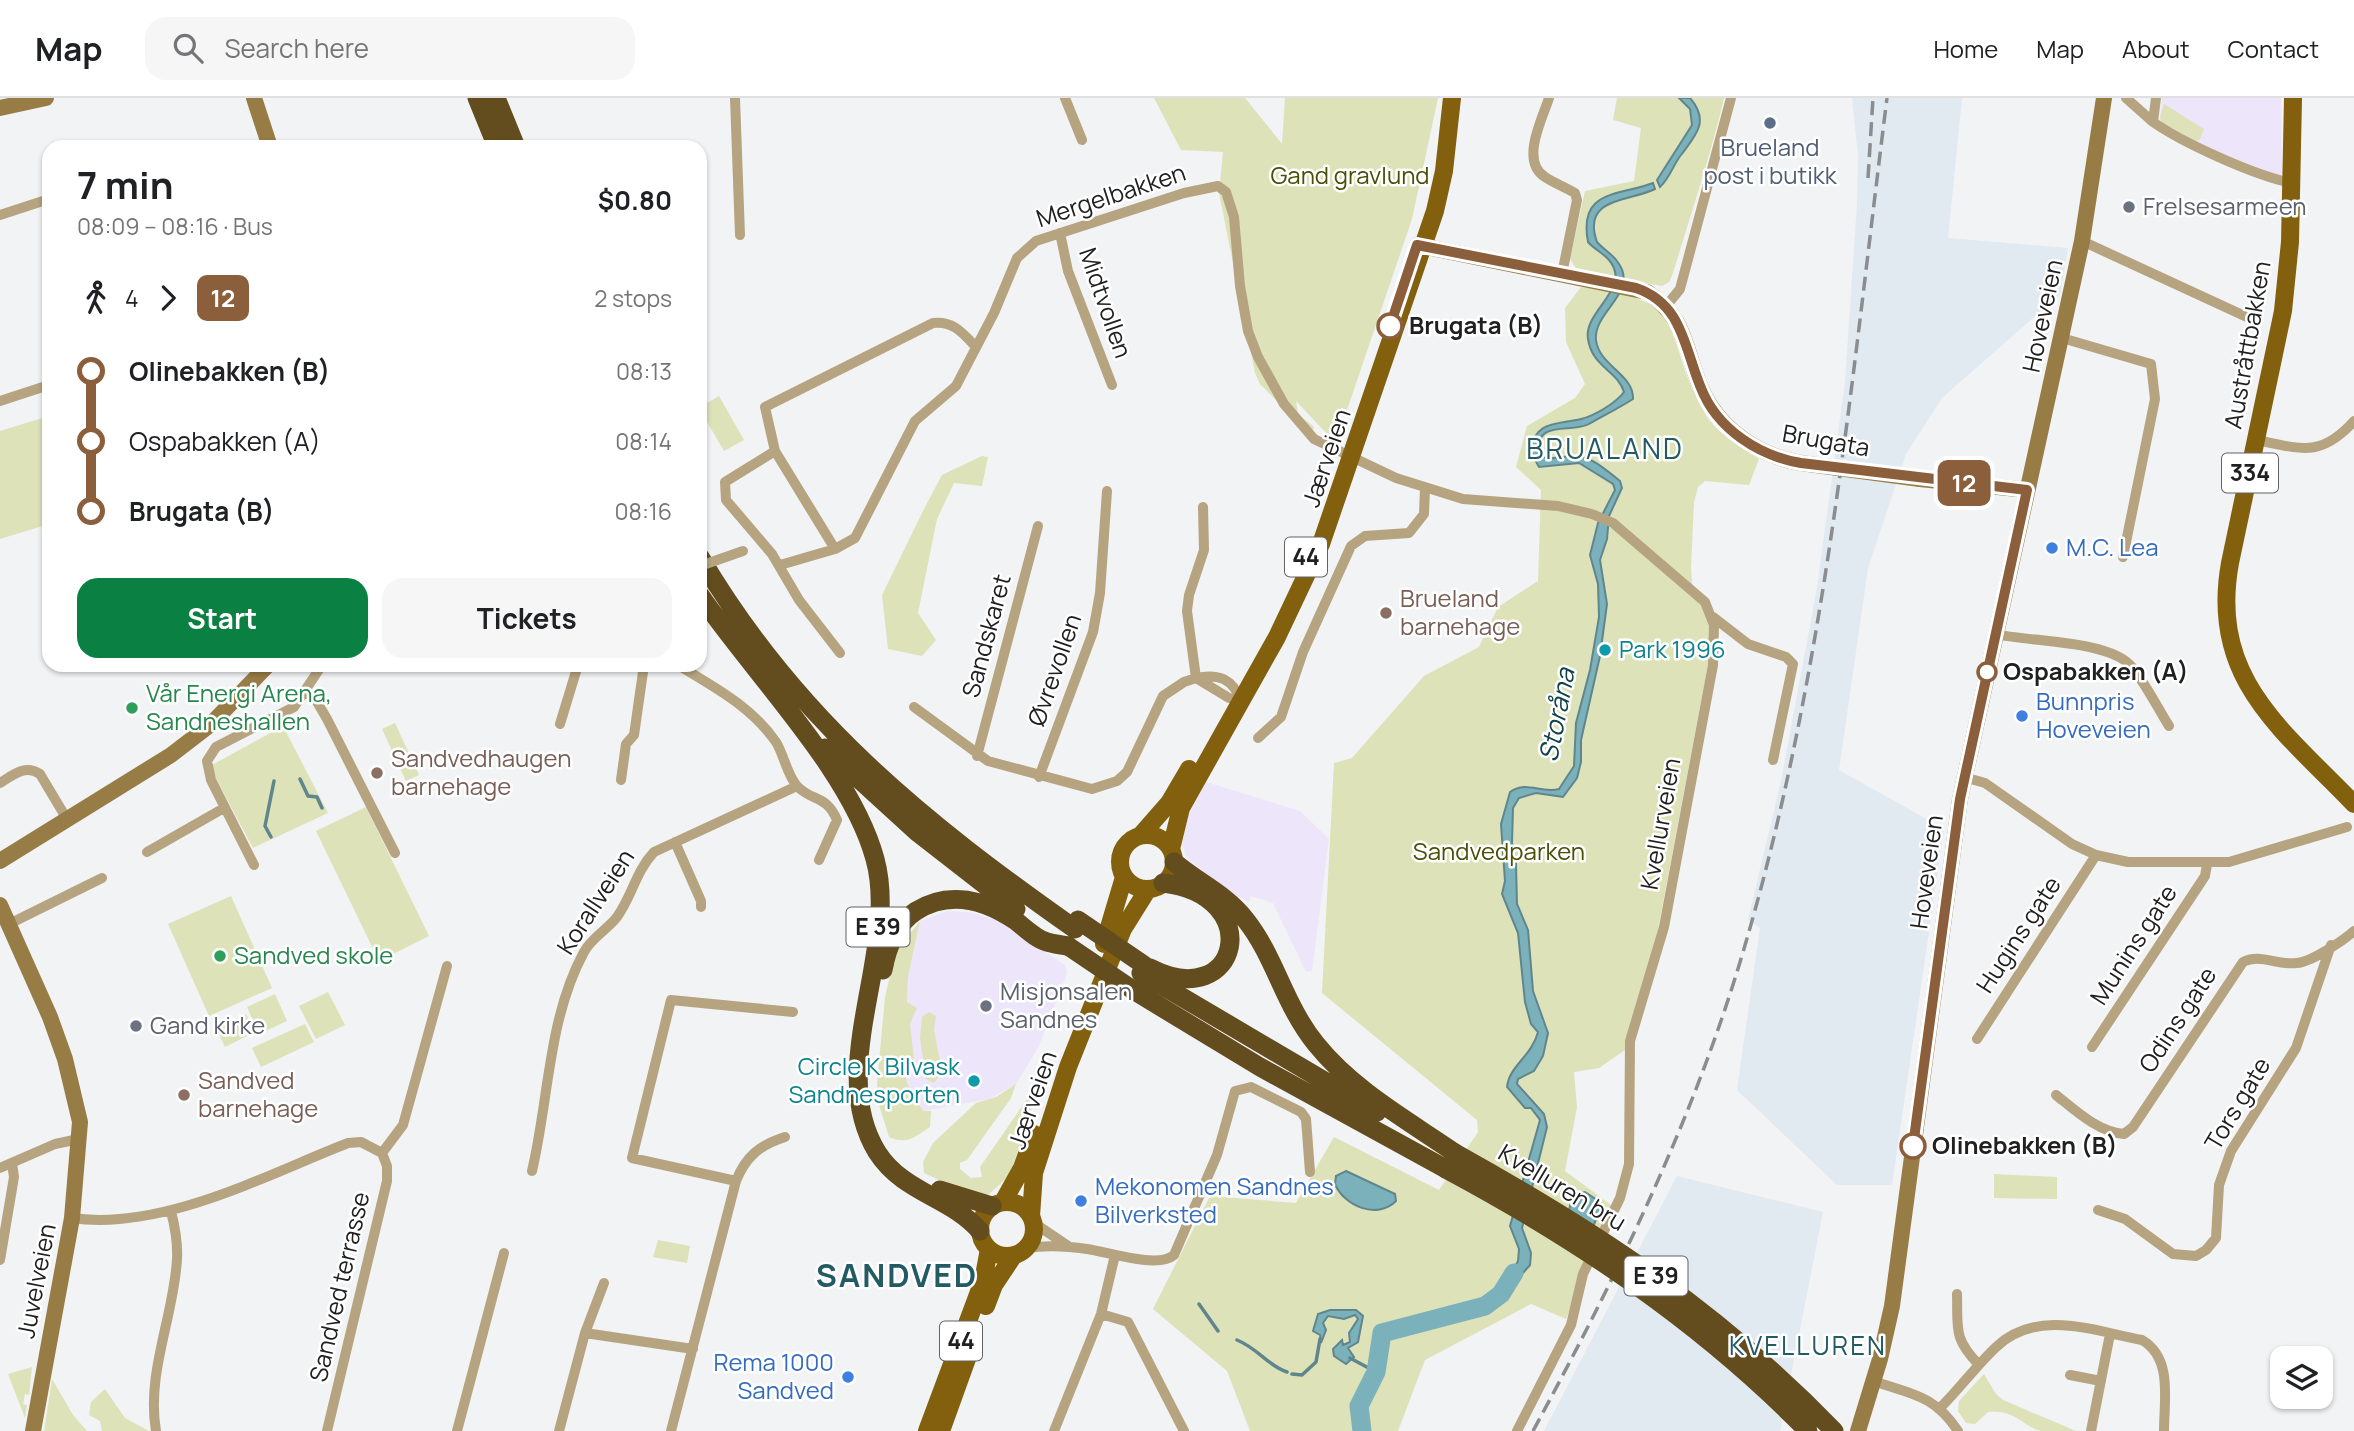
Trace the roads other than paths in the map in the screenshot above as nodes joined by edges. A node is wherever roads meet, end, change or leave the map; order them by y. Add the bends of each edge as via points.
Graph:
1 (46, 98) edge
2 (254, 98) edge
3 (477, 98) edge
4 (496, 98) edge
5 (735, 98) edge
6 (1065, 98) edge
7 (1452, 98) edge
8 (1549, 98) edge
9 (1731, 98) edge
10 (2104, 98) edge
11 (2126, 98) edge
12 (2156, 98) edge
13 (2292, 98) edge
14 (0, 107) edge
15 (2153, 122) junction
16 (268, 140) edge
17 (494, 140) edge
18 (513, 140) edge
19 (1082, 140) dead end
20 (2283, 181) dead end
21 (42, 201) edge
22 (0, 215) edge
23 (1060, 233) junction
24 (740, 235) dead end
25 (2082, 241) junction
26 (1421, 246) junction
27 (1562, 274) junction
28 (1667, 305) junction
29 (2249, 318) dead end
30 (2062, 338) junction
31 (975, 346) junction
32 (1112, 385) dead end
33 (42, 387) edge
34 (0, 401) edge
35 (2354, 421) edge
36 (2257, 440) junction
37 (775, 451) junction
38 (1349, 455) junction
39 (1425, 488) junction
40 (1107, 491) dead end
41 (2026, 496) junction
42 (1203, 507) dead end
43 (1038, 526) dead end
44 (764, 543) junction
45 (835, 549) junction
46 (2123, 557) dead end
47 (707, 564) edge
48 (780, 565) junction
49 (707, 567) edge
50 (707, 604) edge
51 (1713, 617) junction
52 (1994, 634) junction
53 (840, 653) dead end
54 (258, 672) edge
55 (319, 672) edge
56 (576, 672) edge
57 (643, 672) edge
58 (689, 672) edge
59 (1196, 678) junction
60 (306, 692) junction
61 (1235, 695) junction
62 (779, 699) junction
63 (914, 706) dead end
64 (561, 724) dead end
65 (2169, 726) dead end
66 (1258, 738) dead end
67 (977, 756) junction
68 (1773, 760) dead end
69 (1039, 777) junction
70 (1964, 777) junction
71 (621, 780) dead end
72 (0, 783) edge
73 (797, 786) junction
74 (2354, 804) edge
75 (224, 808) junction
76 (68, 821) junction
77 (2347, 827) dead end
78 (1141, 835) junction
79 (675, 842) junction
80 (147, 852) dead end
81 (395, 853) dead end
82 (2096, 855) junction
83 (1172, 856) junction
84 (819, 860) dead end
85 (0, 861) edge
86 (2207, 864) junction
87 (254, 865) dead end
88 (1124, 877) junction
89 (102, 878) dead end
90 (1156, 886) junction
91 (0, 905) edge
92 (701, 907) dead end
93 (9, 924) junction
94 (2354, 931) edge
95 (1074, 932) junction
96 (2331, 944) junction
97 (447, 965) dead end
98 (1139, 976) junction
99 (793, 1012) dead end
100 (1977, 1039) dead end
101 (2092, 1047) dead end
102 (2056, 1095) dead end
103 (785, 1137) dead end
104 (79, 1139) junction
105 (382, 1153) junction
106 (1450, 1161) junction
107 (12, 1163) junction
108 (0, 1168) edge
109 (532, 1171) dead end
110 (901, 1172) junction
111 (1310, 1172) dead end
112 (736, 1181) junction
113 (998, 1204) junction
114 (2098, 1210) dead end
115 (171, 1211) junction
116 (72, 1218) junction
117 (1032, 1220) junction
118 (985, 1240) junction
119 (1070, 1247) junction
120 (1020, 1252) junction
121 (504, 1253) dead end
122 (1115, 1255) junction
123 (0, 1260) edge
124 (604, 1283) dead end
125 (1957, 1294) dead end
126 (1101, 1314) junction
127 (585, 1333) junction
128 (2110, 1334) junction
129 (693, 1349) junction
130 (1979, 1365) junction
131 (2070, 1375) dead end
132 (1873, 1381) junction
133 (2101, 1381) junction
134 (1941, 1407) junction
135 (33, 1431) edge
136 (156, 1431) edge
137 (327, 1431) edge
138 (457, 1431) edge
139 (559, 1431) edge
140 (671, 1431) edge
141 (927, 1431) edge
142 (942, 1431) edge
143 (1054, 1431) edge
144 (1184, 1431) edge
145 (1517, 1431) edge
146 (1808, 1431) edge
147 (1833, 1431) edge
148 (1858, 1431) edge
149 (1958, 1431) edge
150 (2091, 1431) edge
151 (2164, 1431) edge

1 - 14 main road
2 - 16 main road
3 - 17 highway
4 - 18 highway
5 - 24 street
6 - 19 street
7 - 26 main road, Jærveien / 44 via 1444,171
8 - 27 street via 1533,153 1535,167 1574,193 1577,200
9 - 28 street via 1680,289
10 - 25 main road, Hoveveien
11 - 15 street
12 - 15 street
13 - 36 main road, Austråttbakken / 334 via 2288,272
15 - 20 street via 2187,142
21 - 22 street
23 - 31 street, Mergelbakken via 1026,247 1017,258
23 - 32 street, Midtvollen via 1068,271
23 - 38 street, Mergelbakken via 1218,186 1230,200 1244,310 1267,378 1314,439
25 - 29 street, Hoveveien
25 - 30 main road, Hoveveien
26 - 27 main road
26 - 38 main road, Jærveien / 44
27 - 28 main road via 1629,286
28 - 41 main road, Brugata, bridge via 1682,329 1701,389 1721,420 1761,450 1783,460 1984,486
30 - 41 main road, Hoveveien
30 - 46 street via 2151,364 2155,399
31 - 37 street via 958,328 933,323 837,369 765,407
31 - 45 street, Mergelbakken via 956,386 915,421 855,538
33 - 34 street
35 - 36 street via 2326,445 2309,449
36 - 74 main road, Austråttbakken / 334 via 2227,580 2230,642 2236,664 2258,700
37 - 44 street via 730,477 723,491
37 - 45 street
38 - 39 street
38 - 61 main road, Jærveien / 44 via 1302,569
39 - 51 street via 1463,499 1558,506 1598,516 1628,533 1705,602
39 - 66 street via 1424,514 1409,533 1365,536 1351,546 1303,652 1281,717
40 - 69 street, Øvrevollen via 1096,622
41 - 52 main road, Hoveveien
42 - 59 street via 1204,550 1187,611
43 - 67 street, Sandskaret
44 - 47 street, bridge
44 - 48 street
45 - 48 street
48 - 53 street via 799,600
49 - 95 highway, E 39 via 764,652 836,737 928,820
50 - 62 highway, E 39
51 - 68 street via 1748,644 1786,657 1793,664
51 - 145 street, Kvellurveien via 1713,665 1664,928 1630,1041 1629,1164 1611,1219 1583,1274 1572,1325
52 - 65 street via 2118,656 2130,666
52 - 70 main road, Hoveveien
54 - 76 main road via 191,740
55 - 60 street
56 - 64 street
57 - 71 street via 634,735 626,744
58 - 73 street via 753,714 778,745
59 - 61 street via 1222,677
59 - 69 street via 1163,696 1135,759 1117,781 1092,789
60 - 75 street via 294,707 216,747 207,761
60 - 81 street via 327,719
61 - 78 main road, Jærveien / 44 via 1169,803
61 - 83 main road, Jærveien / 44 via 1181,808
62 - 95 highway, E 39 via 833,756 917,832
62 - 110 highway, E 39 via 854,807 875,859 880,905 860,1062 860,1097 866,1129 877,1152
63 - 67 street
67 - 69 street
70 - 82 street via 1986,783 2048,828
70 - 132 main road, Hoveveien via 1893,1296
72 - 76 street via 25,768 35,770
73 - 79 street, Korallveien
73 - 84 street via 825,801 837,820
75 - 80 street
75 - 87 street
76 - 85 main road
77 - 86 street via 2254,856
78 - 83 main road via 1158,837
78 - 88 main road, 44 via 1121,852
79 - 92 street
79 - 109 street, Korallveien via 642,864 618,915 585,949 570,986 543,1092
82 - 86 street via 2128,862
82 - 100 street, Hugins gate
83 - 90 main road, 44
83 - 106 highway, E 39 via 1247,921 1298,1021 1334,1063
86 - 101 street, Munins gate via 2205,876
88 - 90 main road via 1130,884
88 - 113 main road, Jærveien / 44 via 1112,925 1022,1168
89 - 93 street
90 - 98 highway, E 39 via 1188,889 1217,905 1227,920 1230,943 1220,966 1198,979
90 - 117 main road, Jærveien / 44 via 1123,929 1068,1067 1034,1173
91 - 93 main road, Juvelveien
93 - 104 main road, Juvelveien via 50,1017 75,1100
94 - 96 street, Odins gate
95 - 98 highway, E 39, bridge
95 - 98 highway, E 39, bridge
95 - 110 highway, E 39 via 1045,942 1006,915 962,899 926,905 897,930 884,960 869,1085 876,1125
96 - 102 street, Odins gate via 2297,963 2243,962 2124,1134 2089,1121
96 - 114 street, Tors gate via 2296,1048 2224,1168 2216,1238 2206,1250 2196,1256 2174,1254 2125,1219
97 - 105 street via 403,1125
98 - 106 highway, E 39 via 1260,1067
99 - 112 street via 671,1000 632,1158
103 - 112 street via 751,1154
104 - 107 street
104 - 116 main road, Juvelveien
105 - 115 street via 361,1142 348,1143
105 - 137 street, Sandved terrasse via 387,1181
106 - 146 highway, Kvelluren bru / E 39, bridge via 1636,1284 1730,1357
106 - 147 highway, Kvelluren bru / E 39, bridge via 1538,1199 1665,1282 1762,1361
107 - 108 street
107 - 123 street via 14,1177
110 - 113 highway, E 39 via 935,1188
110 - 118 highway, E 39 via 932,1199 968,1216
111 - 122 street via 1306,1119 1301,1112 1251,1087 1242,1087 1235,1091 1217,1155 1174,1255 1163,1261
112 - 129 street
113 - 117 main road via 1019,1205
113 - 118 main road, 44 via 981,1222
115 - 116 street via 95,1221
115 - 136 street via 178,1258 158,1364
116 - 135 main road, Juvelveien
117 - 119 street
117 - 120 main road, 44 via 1033,1236
118 - 120 main road via 997,1254
118 - 141 main road, 44 via 983,1281
119 - 120 street
119 - 122 street
120 - 142 main road, 44 via 994,1285
121 - 138 street
122 - 126 street
124 - 127 street
125 - 130 street via 1962,1347
126 - 143 street
126 - 144 street via 1128,1322
127 - 129 street
127 - 139 street
128 - 130 street via 2052,1324 2032,1328 1999,1344
128 - 133 street
128 - 151 street via 2142,1340 2161,1358
129 - 140 street
130 - 134 street
131 - 133 street
132 - 134 street
132 - 148 main road, Hoveveien
133 - 150 street
134 - 149 street

